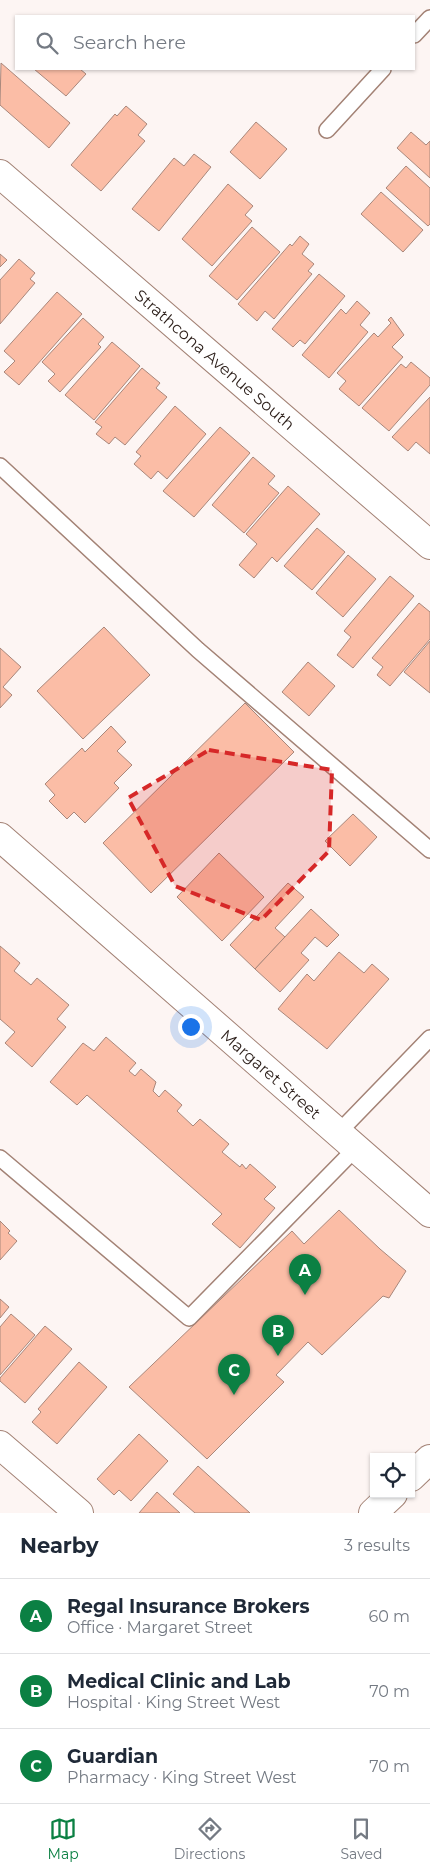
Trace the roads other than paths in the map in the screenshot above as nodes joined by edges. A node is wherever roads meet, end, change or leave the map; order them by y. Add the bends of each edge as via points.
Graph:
1 (430, 18) edge
2 (415, 35) edge
3 (382, 70) edge
4 (327, 130) dead end
5 (0, 174) edge
6 (0, 466) edge
7 (430, 545) edge
8 (0, 837) edge
9 (430, 850) edge
10 (430, 1038) edge
11 (347, 1140) junction
12 (0, 1158) edge
13 (430, 1213) edge
14 (0, 1445) edge
15 (430, 1459) edge
16 (415, 1473) edge
17 (388, 1498) edge
18 (79, 1513) edge
19 (373, 1513) edge

1 - 2 lane
3 - 4 lane
5 - 7 street, Strathcona Avenue South
6 - 9 lane via 198,650
8 - 11 street, Margaret Street
10 - 11 lane
11 - 12 lane via 190,1318
11 - 13 street, Margaret Street
14 - 18 street
15 - 16 street
17 - 19 street

